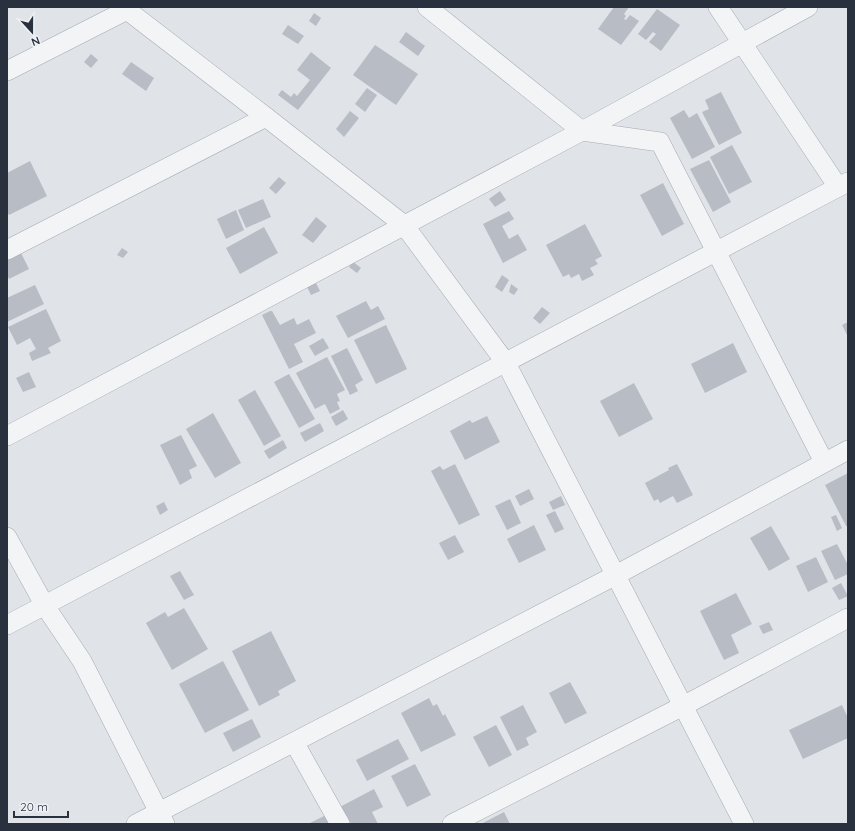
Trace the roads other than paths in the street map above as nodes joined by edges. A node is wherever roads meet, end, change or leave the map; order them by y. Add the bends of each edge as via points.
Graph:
1 (427, 7) edge
2 (718, 7) edge
3 (808, 7) edge
4 (125, 9) edge
5 (742, 44) junction
6 (7, 71) edge
7 (266, 117) junction
8 (582, 131) junction
9 (843, 185) edge
10 (404, 226) junction
11 (7, 250) edge
12 (716, 252) junction
13 (506, 363) junction
14 (7, 436) edge
15 (848, 450) edge
16 (824, 462) junction
17 (7, 537) edge
18 (616, 576) junction
19 (45, 606) junction
20 (848, 618) edge
21 (7, 625) edge
22 (683, 706) junction
23 (294, 742) junction
24 (162, 818) edge
25 (136, 824) edge
26 (340, 824) edge
27 (452, 824) edge
28 (744, 824) edge

1 - 8 street
2 - 5 street
3 - 5 street
4 - 6 street
4 - 7 street
5 - 8 street
5 - 9 street
7 - 10 street
7 - 11 street
8 - 10 street
8 - 12 street via 660,142
9 - 12 street
10 - 13 street
10 - 14 street
12 - 13 street
12 - 16 street
13 - 18 street
13 - 19 street
15 - 16 street
16 - 18 street
17 - 19 street
18 - 22 street
18 - 23 street
19 - 21 street
19 - 24 street via 82,661
20 - 22 street
22 - 27 street
22 - 28 street
23 - 24 street
23 - 26 street
24 - 25 street

